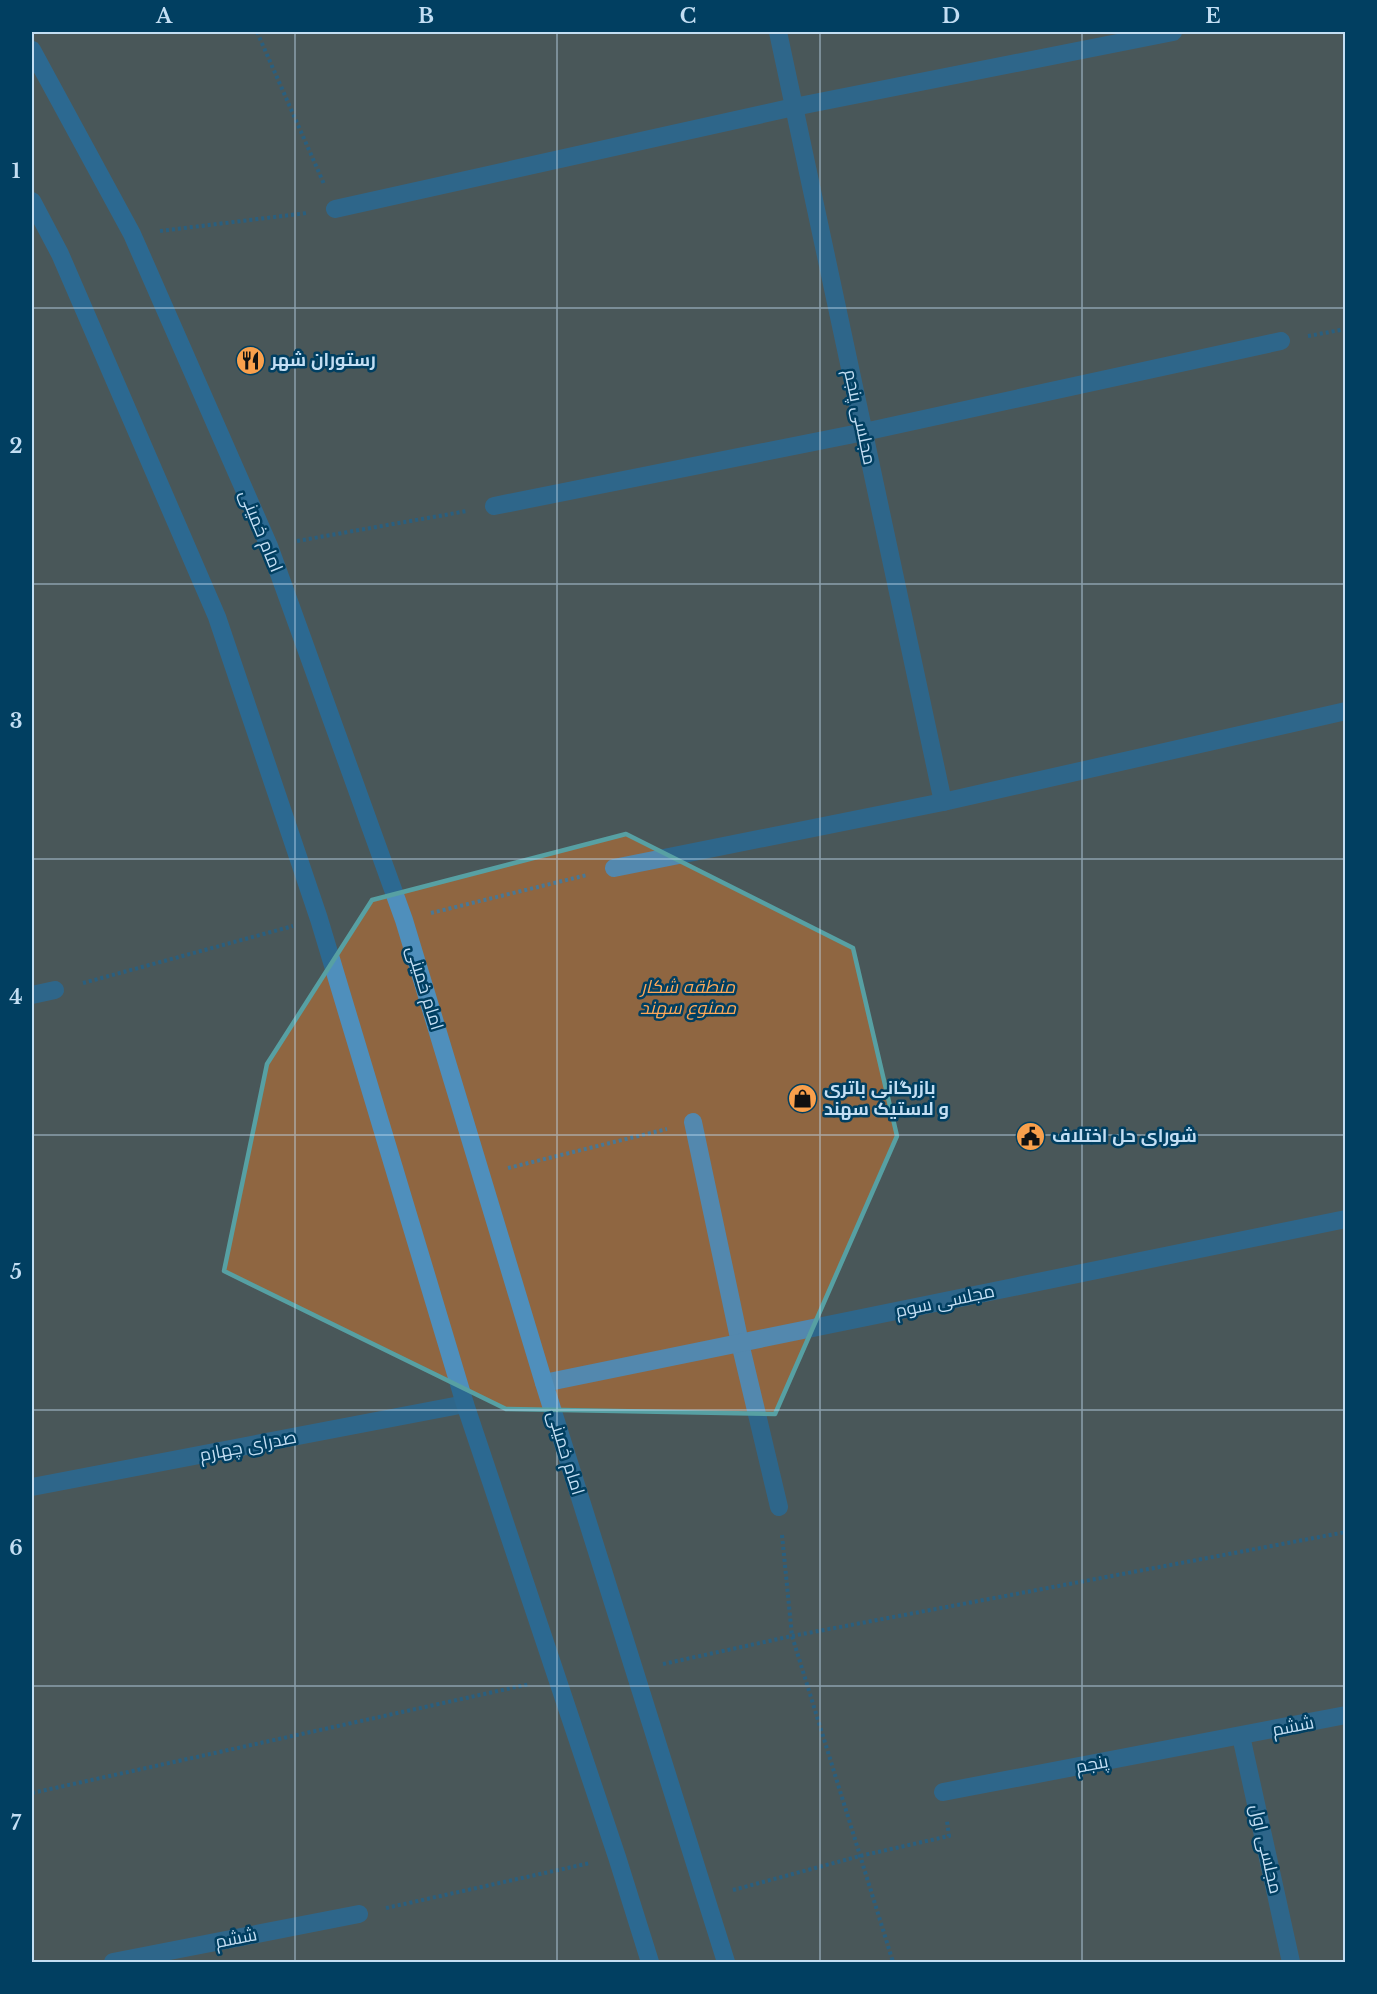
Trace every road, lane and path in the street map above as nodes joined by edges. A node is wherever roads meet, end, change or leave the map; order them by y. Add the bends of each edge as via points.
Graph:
1 (256, 32) edge
2 (778, 32) edge
3 (1173, 32) edge
4 (32, 50) edge
5 (794, 107) junction
6 (32, 201) edge
7 (335, 209) junction
8 (132, 234) junction
9 (1346, 329) edge
10 (1281, 340) joint
11 (864, 432) junction
12 (494, 506) joint
13 (269, 546) junction
14 (1346, 711) edge
15 (943, 802) junction
16 (614, 868) joint
17 (319, 918) junction
18 (404, 920) junction
19 (55, 990) joint
20 (32, 995) edge
21 (693, 1122) joint
22 (481, 1175) junction
23 (1346, 1219) edge
24 (740, 1343) junction
25 (544, 1383) junction
26 (465, 1404) junction
27 (32, 1487) edge
28 (779, 1507) joint
29 (1346, 1532) edge
30 (792, 1636) junction
31 (634, 1670) junction
32 (557, 1678) junction
33 (1346, 1715) edge
34 (1241, 1736) junction
35 (943, 1792) joint
36 (32, 1793) edge
37 (860, 1856) junction
38 (617, 1857) junction
39 (706, 1898) junction
40 (359, 1914) joint
41 (113, 1962) edge
42 (650, 1962) edge
43 (726, 1962) edge
44 (893, 1962) edge
45 (1291, 1962) edge

1 - 7 path
2 - 5 street, مجلسی پنجم
3 - 5 street
4 - 8 main road, امام خمینی
5 - 7 street
5 - 11 street, مجلسی پنجم
6 - 17 main road via 60,254 217,617
7 - 8 path
8 - 13 main road, امام خمینی
9 - 10 path
10 - 11 street
11 - 12 street
11 - 15 street, مجلسی پنجم
12 - 13 path
13 - 18 main road, امام خمینی
14 - 15 street
15 - 16 street
16 - 18 path
17 - 19 path
17 - 26 main road
18 - 22 main road, امام خمینی
19 - 20 street
21 - 22 path
21 - 24 street
22 - 25 main road, امام خمینی
23 - 24 street, مجلسی سوم
24 - 25 street, مجلسی سوم
24 - 28 street
25 - 31 main road, امام خمینی
26 - 27 street, صدرای چهارم
26 - 32 main road
28 - 30 path
29 - 30 path
30 - 31 path
30 - 37 path
31 - 39 main road, امام خمینی
32 - 36 path
32 - 38 main road
33 - 34 street, ششم
34 - 35 street, پنجم
34 - 45 street, مجلسی اول
35 - 37 path via 949,1836
37 - 39 path
37 - 44 path
38 - 40 path
38 - 42 main road
39 - 43 main road, امام خمینی
40 - 41 street, ششم

